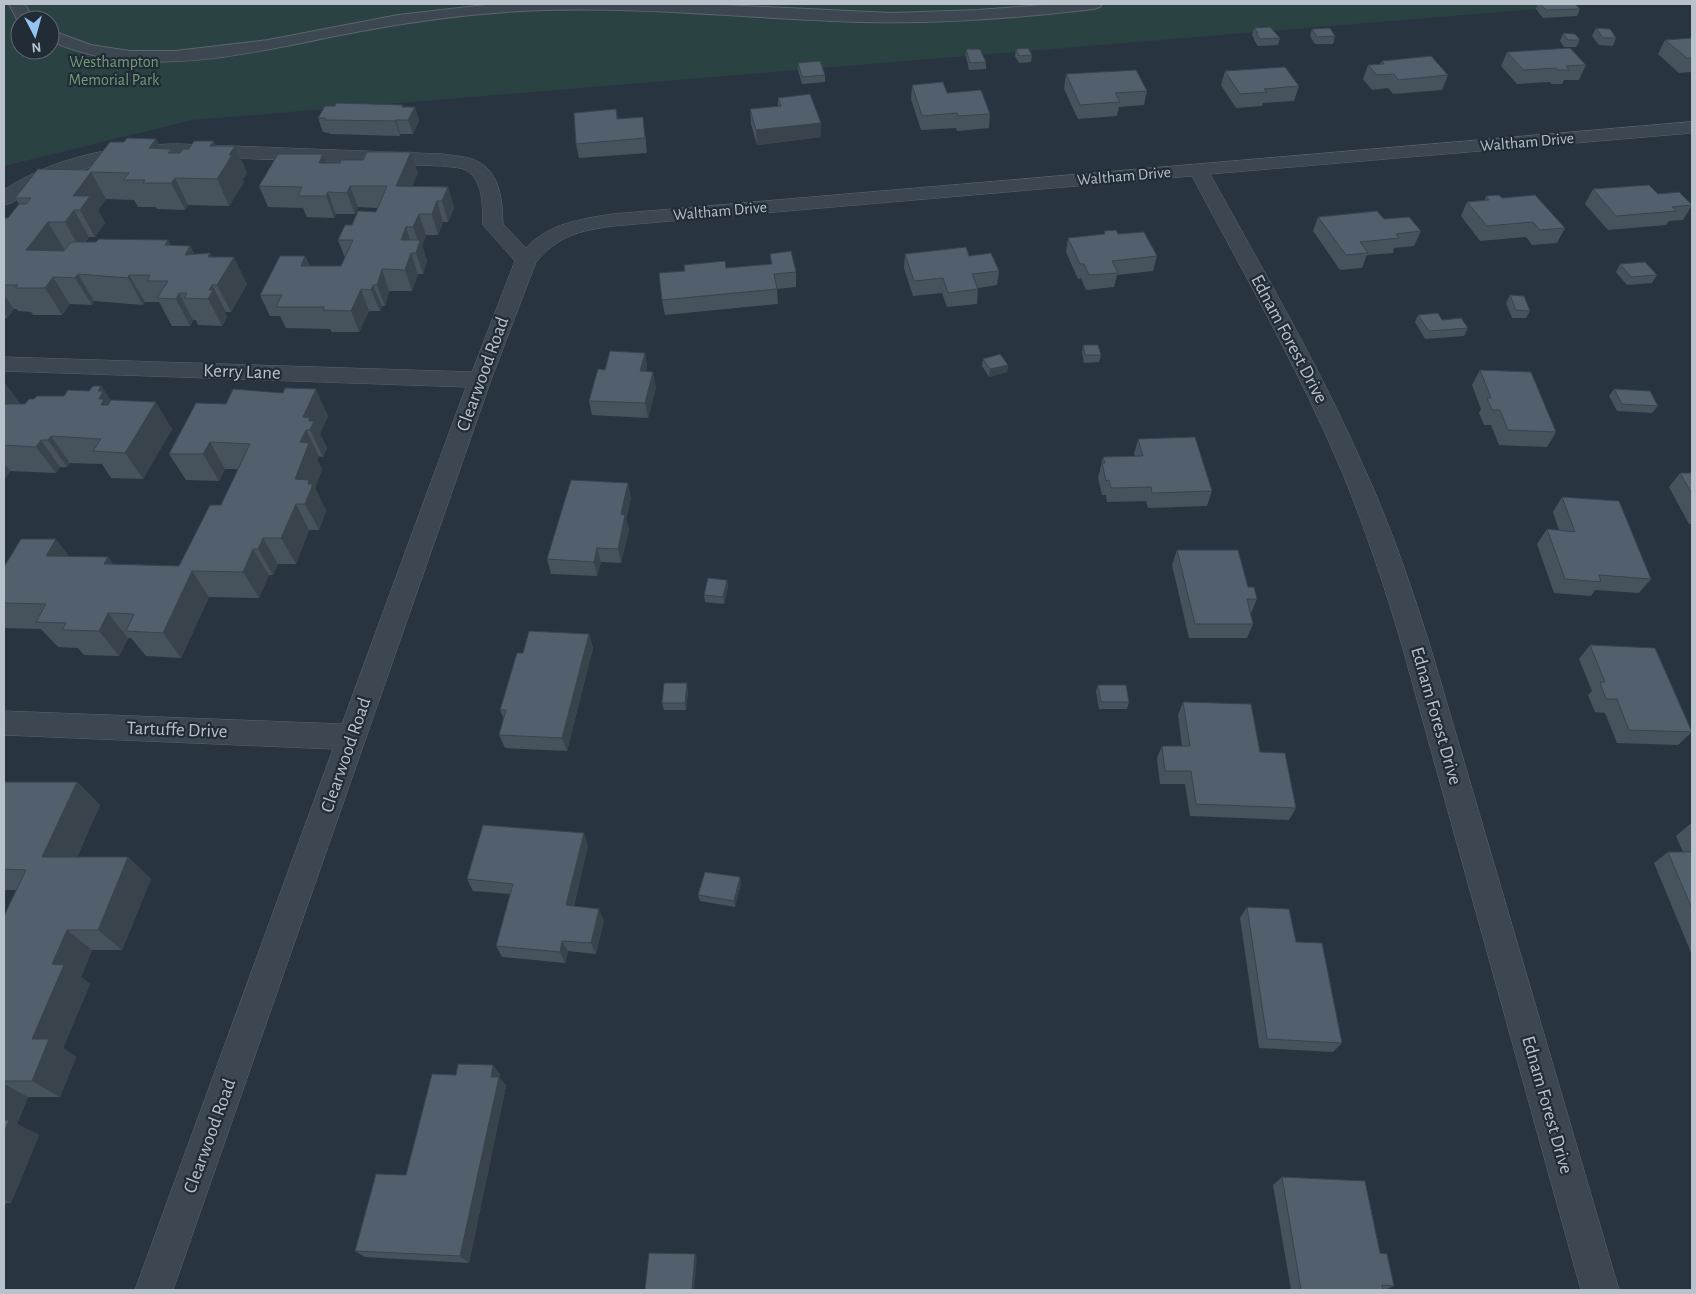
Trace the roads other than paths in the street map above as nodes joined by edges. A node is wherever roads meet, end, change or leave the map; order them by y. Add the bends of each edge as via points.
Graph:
1 (1094, 4) edge
2 (60, 40) edge
3 (1692, 127) edge
4 (1198, 170) junction
5 (4, 199) edge
6 (557, 232) joint
7 (526, 260) junction
8 (4, 364) edge
9 (480, 380) junction
10 (4, 723) edge
11 (351, 738) junction
12 (154, 1290) edge
13 (1600, 1290) edge

1 - 2 lane via 1040,11 932,17 863,17 592,4 516,7 398,20 195,55 156,57 124,55
3 - 4 street, Waltham Drive
4 - 6 street, Waltham Drive via 614,220 571,226
4 - 13 street, Ednam Forest Drive via 1306,368 1374,520 1409,623
5 - 7 street via 63,170 100,158 138,151 442,160 471,165 487,179 494,225
6 - 7 street, Clearwood Road via 537,246
7 - 9 street, Clearwood Road
8 - 9 street, Kerry Lane
9 - 11 street, Clearwood Road
10 - 11 street, Tartuffe Drive
11 - 12 street, Clearwood Road

